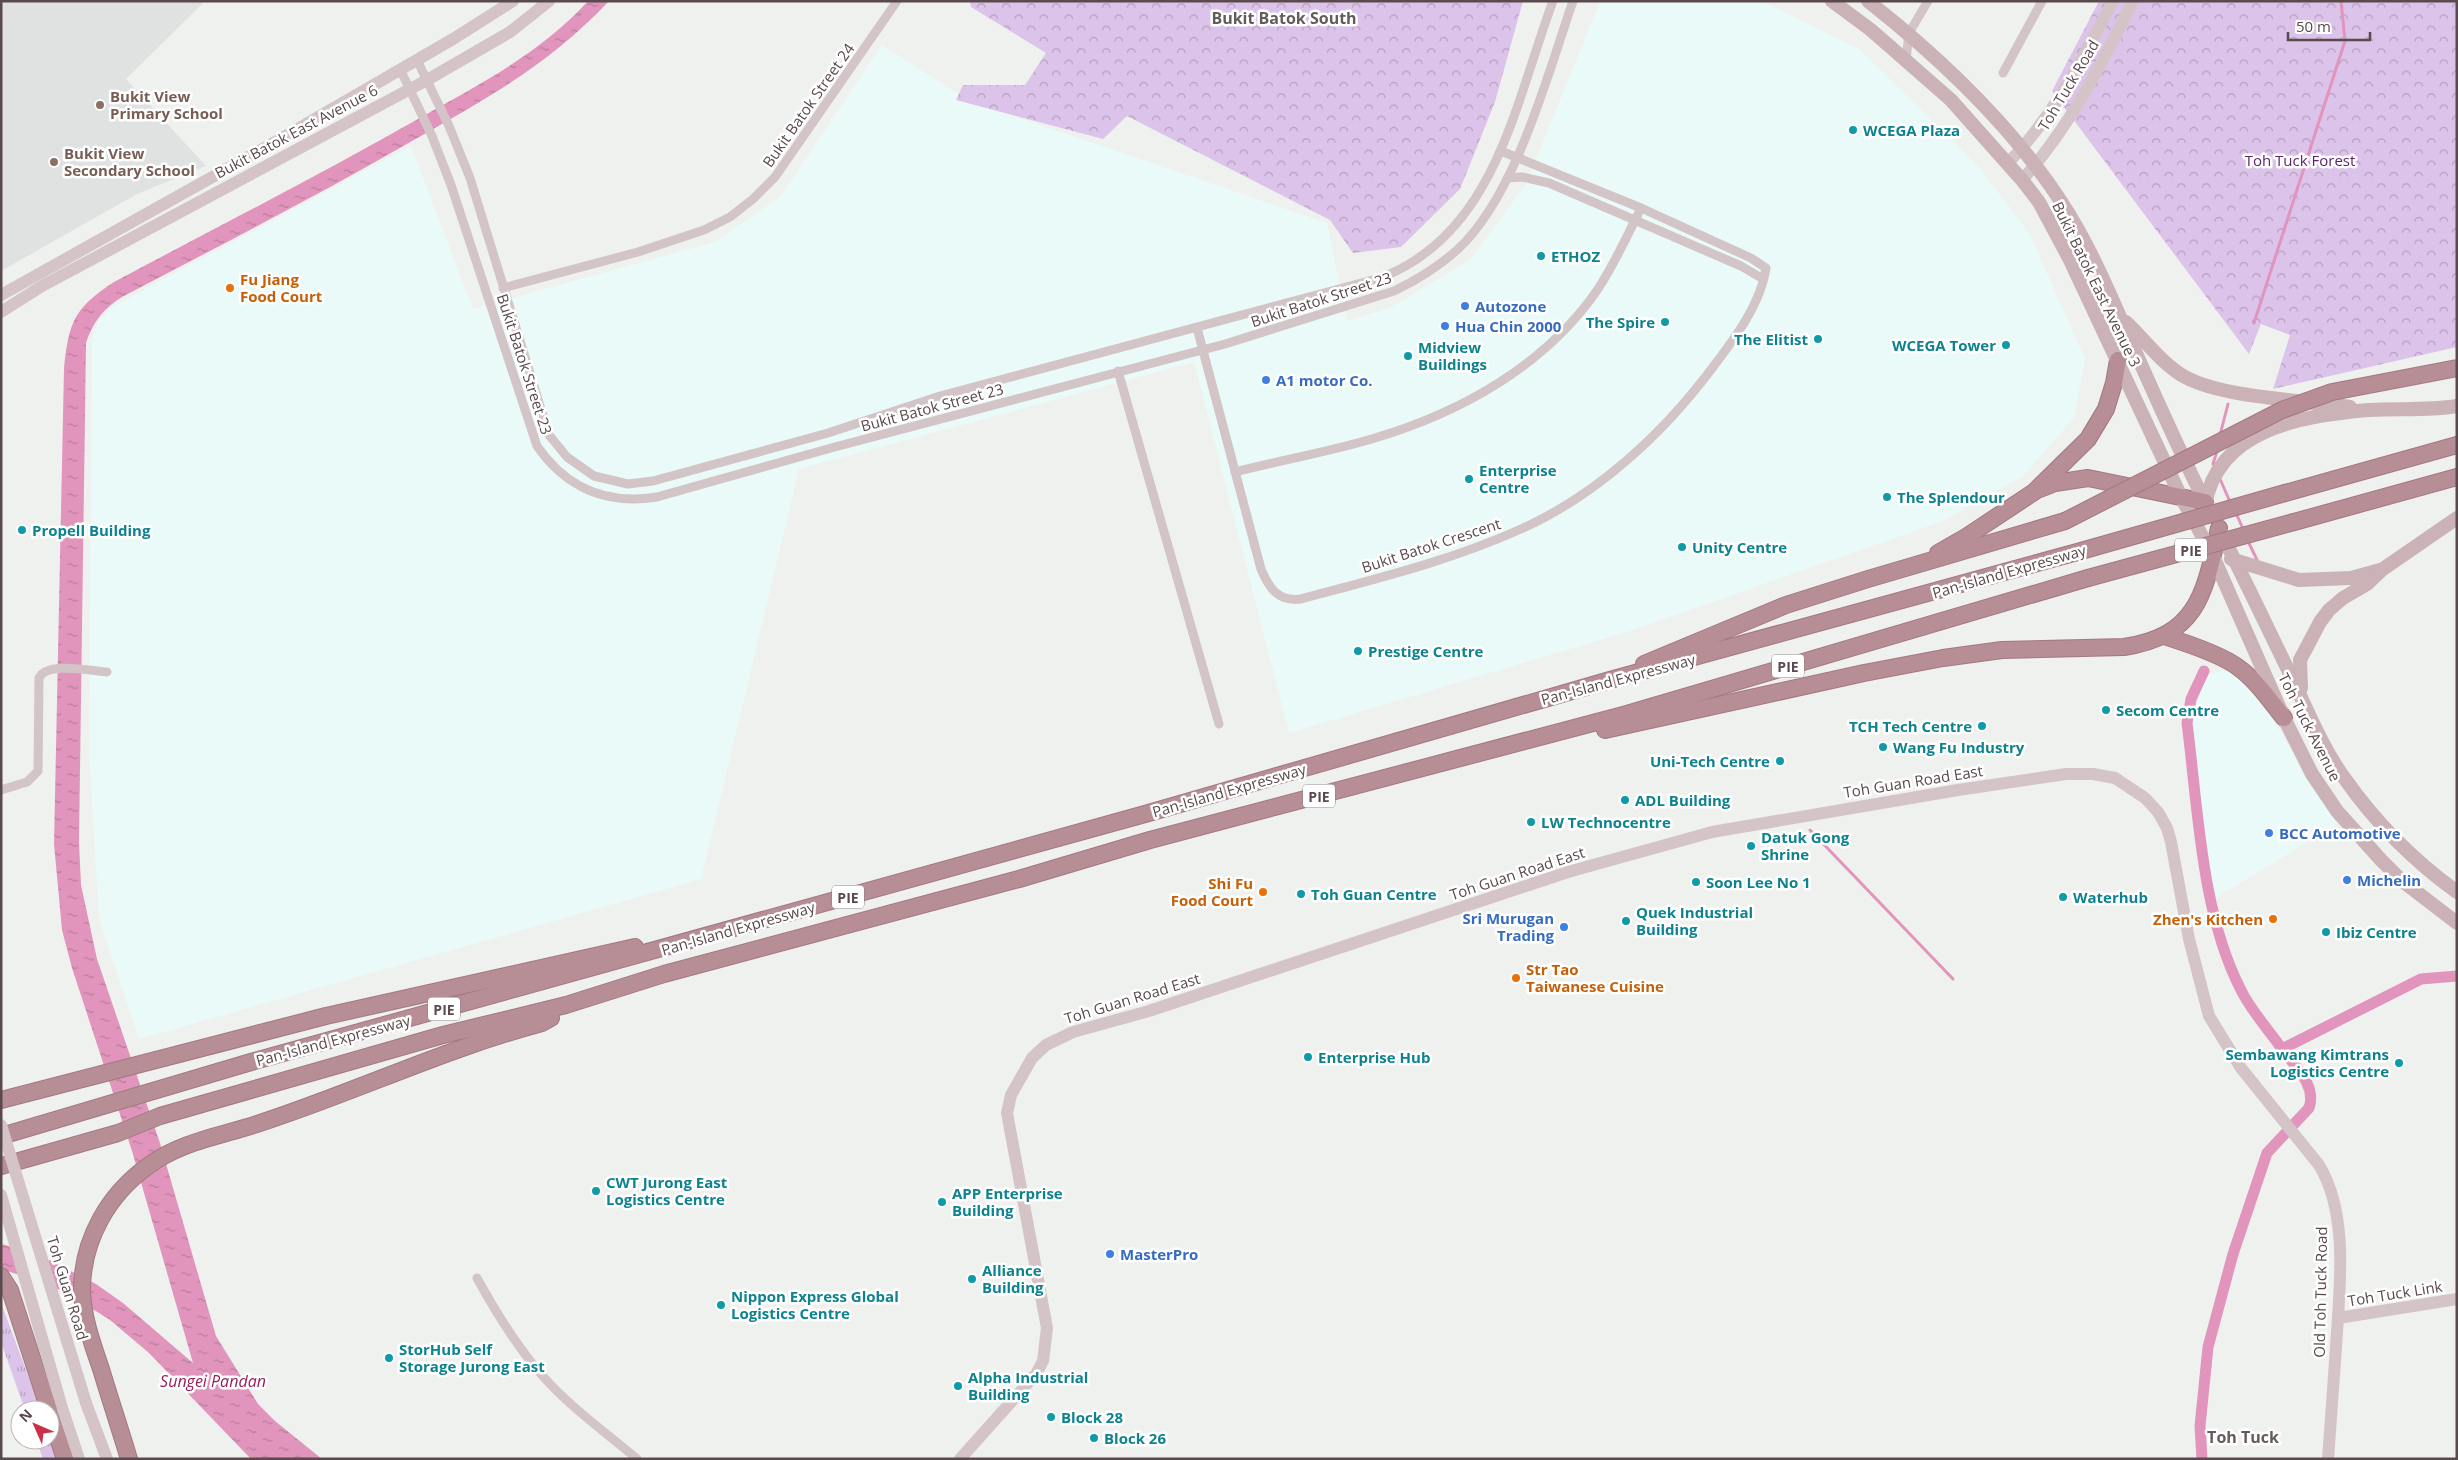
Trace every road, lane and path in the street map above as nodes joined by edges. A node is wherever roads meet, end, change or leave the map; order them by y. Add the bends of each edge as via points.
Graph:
1 (513, 1) edge
2 (549, 1) edge
3 (897, 1) edge
4 (1553, 1) edge
5 (1573, 1) edge
6 (1832, 1) edge
7 (1868, 1) edge
8 (1928, 1) edge
9 (2042, 1) edge
10 (2113, 1) edge
11 (2133, 1) edge
12 (1909, 33) junction
13 (417, 60) junction
14 (1906, 60) junction
15 (400, 69) junction
16 (2003, 73) dead end
17 (427, 80) junction
18 (410, 88) junction
19 (2021, 150) junction
20 (1501, 151) junction
21 (1518, 158) junction
22 (2008, 163) junction
23 (2035, 166) junction
24 (1508, 178) junction
25 (2022, 180) junction
26 (1641, 208) junction
27 (1635, 219) junction
28 (1763, 279) junction
29 (503, 288) junction
30 (1, 295) edge
31 (1, 312) edge
32 (2120, 317) junction
33 (1197, 328) junction
34 (1202, 349) junction
35 (2118, 360) junction
36 (2457, 368) edge
37 (1118, 371) junction
38 (2457, 406) edge
39 (2370, 410) junction
40 (2457, 445) edge
41 (1235, 472) junction
42 (2457, 477) edge
43 (2034, 492) junction
44 (2181, 497) junction
45 (2205, 502) junction
46 (2457, 518) edge
47 (2219, 528) junction
48 (2201, 533) junction
49 (2213, 556) junction
50 (2235, 560) junction
51 (1916, 565) junction
52 (2383, 569) junction
53 (2164, 636) junction
54 (107, 672) dead end
55 (1610, 680) junction
56 (2303, 704) junction
57 (2284, 718) junction
58 (1219, 724) dead end
59 (1488, 752) junction
60 (1, 790) edge
61 (2457, 892) edge
62 (2457, 922) edge
63 (741, 927) junction
64 (566, 1005) junction
65 (2209, 1016) joint
66 (1, 1100) edge
67 (1, 1124) edge
68 (1, 1136) edge
69 (1, 1166) edge
70 (1, 1194) edge
71 (1, 1276) edge
72 (477, 1278) dead end
73 (2457, 1300) edge
74 (2338, 1318) junction
75 (50, 1400) edge
76 (51, 1400) edge
77 (60, 1423) edge
78 (60, 1437) edge
79 (65, 1459) edge
80 (79, 1459) edge
81 (107, 1459) edge
82 (129, 1459) edge
83 (637, 1459) edge
84 (960, 1459) edge
85 (2328, 1459) edge

1 - 13 street, Bukit Batok East Avenue 6
2 - 17 street, Bukit Batok East Avenue 6 via 510,32
3 - 29 street, Bukit Batok Street 24 via 775,178 730,216 704,230 638,252
4 - 20 street, Bukit Batok Street 23
5 - 21 street, Bukit Batok Street 23
6 - 14 main road, Bukit Batok East Avenue 3
7 - 12 main road, Bukit Batok East Avenue 3
8 - 12 street
9 - 16 street
10 - 19 street, Toh Tuck Road via 2060,99
11 - 23 street, Toh Tuck Road via 2074,111
12 - 14 street
12 - 19 main road, Bukit Batok East Avenue 3 via 1964,84
13 - 15 street, Bukit Batok East Avenue 6
13 - 17 street, Bukit Batok Street 23
14 - 22 main road, Bukit Batok East Avenue 3 via 1952,100
15 - 18 street, Bukit Batok Street 23
15 - 30 street, Bukit Batok East Avenue 6
17 - 18 street, Bukit Batok East Avenue 6
17 - 29 street, Bukit Batok Street 23 via 470,178
18 - 31 street, Bukit Batok East Avenue 6 via 42,286
18 - 37 street, Bukit Batok Street 23 via 451,185 533,439 566,478 585,489 606,497 636,500 657,497
19 - 22 street, Toh Tuck Road
19 - 23 main road, Bukit Batok East Avenue 3
20 - 21 street
20 - 33 street, Bukit Batok Street 23 via 1464,216 1432,248 1401,269 1380,278
21 - 24 street, Bukit Batok Street 23
21 - 26 street
22 - 25 main road, Bukit Batok East Avenue 3
23 - 25 street, Toh Tuck Road
23 - 32 main road, Bukit Batok East Avenue 3 via 2083,238
24 - 27 street via 1522,177 1548,183
24 - 34 street, Bukit Batok Street 23 via 1490,209 1458,249 1418,279 1394,291
25 - 35 main road, Bukit Batok East Avenue 3 via 2051,223
26 - 27 street
26 - 28 street via 1757,262 1766,268
27 - 28 street via 1742,266
27 - 41 street via 1601,283 1572,321 1534,357 1482,394 1450,410 1374,438
28 - 41 street, Bukit Batok Crescent via 1748,314 1720,357 1657,433 1610,474 1566,505 1482,546 1332,591 1286,599 1272,590 1261,569
29 - 33 street, Bukit Batok Street 23 via 544,424 553,441 584,471 605,480 628,484 653,481 828,433 940,396
32 - 39 main road via 2184,376 2210,386
32 - 45 main road, Bukit Batok East Avenue 3
33 - 34 street, Bukit Batok Crescent
34 - 37 street, Bukit Batok Street 23
34 - 41 street, Bukit Batok Crescent
35 - 43 highway via 2114,383 2099,424
35 - 44 main road, Bukit Batok East Avenue 3
36 - 51 highway, bridge via 2332,392 2282,410 2066,522
37 - 58 street
38 - 39 main road
39 - 45 main road via 2312,416 2282,424 2248,440 2222,465
40 - 55 highway, Pan-Island Expressway / PIE, bridge
42 - 59 highway, Pan-Island Expressway / PIE, bridge via 2088,578
43 - 44 highway via 2055,483 2088,478
43 - 51 highway
44 - 45 highway
44 - 48 main road, Bukit Batok East Avenue 3
45 - 47 main road, Bukit Batok East Avenue 3
45 - 48 main road
46 - 52 main road
47 - 49 highway
47 - 50 main road, Toh Tuck Avenue
48 - 49 main road, Toh Tuck Avenue
49 - 50 main road
49 - 53 highway via 2199,600 2178,626
49 - 57 main road, Toh Tuck Avenue
50 - 52 main road via 2300,580 2351,578
50 - 56 main road, Toh Tuck Avenue
51 - 55 highway via 1786,605
52 - 56 main road via 2367,584 2343,598 2320,622 2300,660
53 - 57 highway via 2240,668
53 - 59 highway via 2124,647 2002,650 1907,664 1515,750
54 - 60 street via 57,668 44,672 39,678 38,771 27,782
55 - 63 highway, Pan-Island Expressway / PIE
56 - 61 main road, Toh Tuck Avenue via 2343,777 2368,810 2416,860
57 - 62 main road, Toh Tuck Avenue via 2312,774 2337,810 2401,880
59 - 64 highway, Pan-Island Expressway / PIE via 1150,840 1019,879 664,974
63 - 66 highway via 598,953 326,1016
63 - 68 highway, Pan-Island Expressway / PIE via 251,1062
64 - 69 highway, Pan-Island Expressway / PIE via 443,1035 160,1116 118,1133
64 - 82 highway via 542,1023 448,1052 257,1124 175,1150 149,1165 125,1185 100,1218 88,1250 82,1288 87,1322
65 - 74 street, Old Toh Tuck Road via 2241,1068 2327,1178 2340,1240
65 - 84 street, Toh Guan Road East via 2189,939 2167,828 2145,798 2115,778 2075,774 1958,790 1712,832 1568,872 1148,1011 1073,1032 1046,1045 1032,1058 1011,1095 1007,1113 1047,1328 1042,1361 1036,1374
67 - 81 street, Toh Guan Road, bridge via 86,1403
70 - 76 street
71 - 75 highway via 10,1290
72 - 83 street via 492,1306 536,1368 566,1399
73 - 74 street, Toh Tuck Link
74 - 85 street, Old Toh Tuck Road
77 - 80 street
78 - 79 highway

